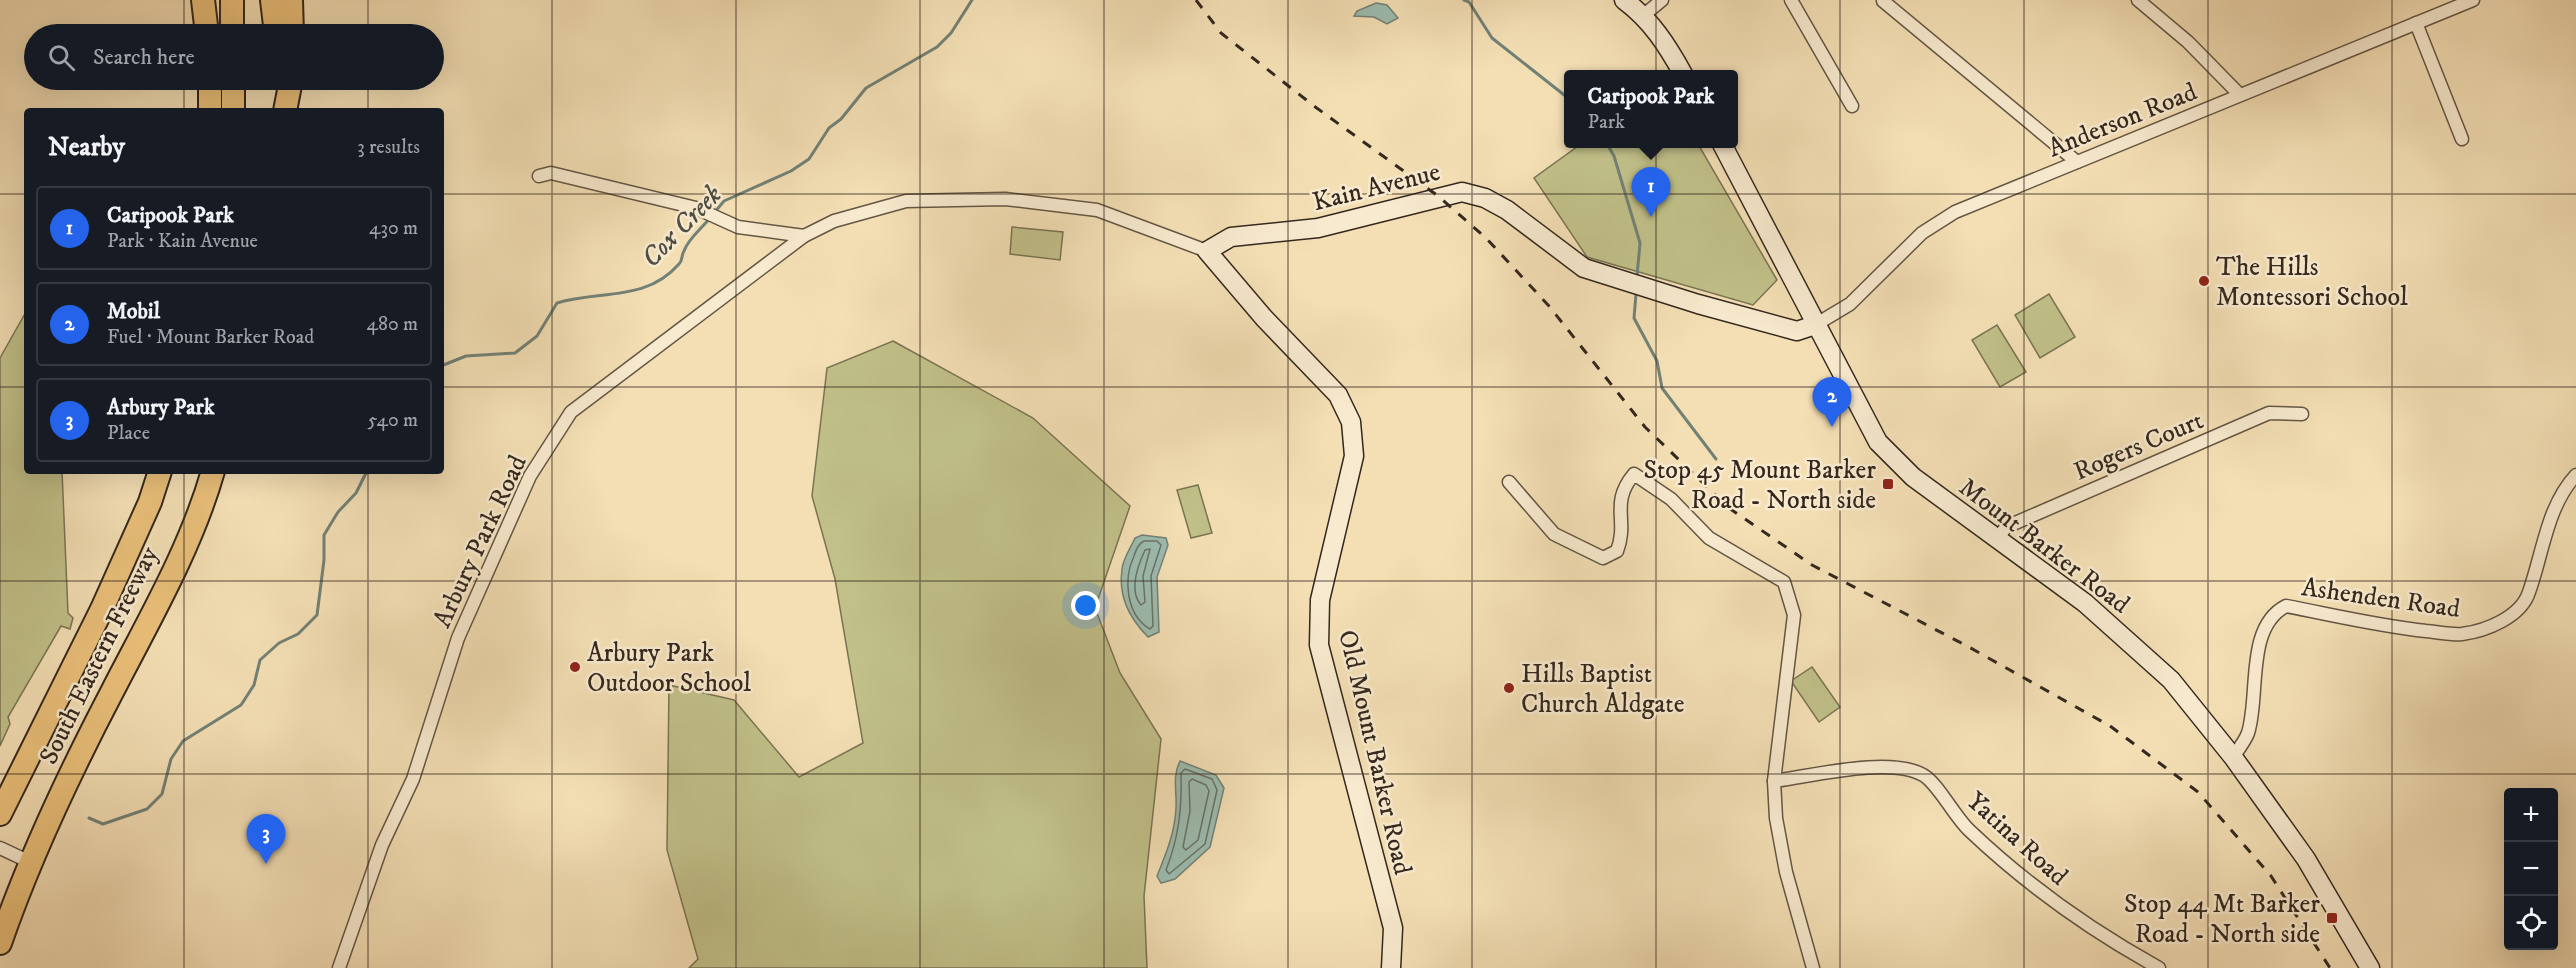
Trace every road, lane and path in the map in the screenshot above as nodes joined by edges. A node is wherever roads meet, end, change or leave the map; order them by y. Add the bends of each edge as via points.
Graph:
1 (203, 0) edge
2 (232, 0) edge
3 (272, 0) edge
4 (291, 0) edge
5 (1624, 0) edge
6 (1662, 0) edge
7 (1791, 0) edge
8 (2138, 0) edge
9 (2473, 0) edge
10 (1883, 1) edge
11 (1644, 15) junction
12 (2416, 23) junction
13 (206, 24) edge
14 (232, 24) edge
15 (275, 24) edge
16 (292, 24) edge
17 (1680, 70) edge
18 (210, 90) edge
19 (233, 90) edge
20 (276, 90) edge
21 (289, 90) edge
22 (2240, 94) junction
23 (1852, 106) dead end
24 (210, 108) edge
25 (233, 108) edge
26 (277, 108) edge
27 (286, 108) edge
28 (2462, 139) dead end
29 (1724, 148) edge
30 (2077, 162) junction
31 (539, 176) dead end
32 (804, 236) junction
33 (1208, 251) junction
34 (1815, 325) junction
35 (2302, 414) dead end
36 (159, 474) edge
37 (212, 474) edge
38 (2576, 475) edge
39 (1509, 482) dead end
40 (1998, 538) junction
41 (2233, 757) junction
42 (1774, 781) junction
43 (0, 814) edge
44 (0, 848) edge
45 (30, 862) junction
46 (0, 943) edge
47 (339, 968) edge
48 (1391, 968) edge
49 (1814, 968) edge
50 (2158, 968) edge
51 (2370, 968) edge

1 - 13 highway
2 - 14 highway
3 - 15 highway
4 - 16 highway
5 - 11 main road
6 - 11 street
7 - 23 street
8 - 22 street
9 - 12 street, Anderson Road
10 - 30 street
11 - 17 main road
12 - 22 street, Anderson Road
12 - 28 street
18 - 24 highway
19 - 25 highway
20 - 26 highway
21 - 27 highway
22 - 30 street, Anderson Road
29 - 34 main road, Mount Barker Road
30 - 34 street, Anderson Road via 1955,212 1922,233 1850,304
31 - 32 street via 551,173 696,208 728,224
32 - 33 street, Old Mount Barker Road via 834,221 906,201 1005,199 1097,210
32 - 47 street, Arbury Park Road via 571,412 536,467 458,638 413,779 382,845
33 - 34 main road, Kain Avenue via 1231,237 1318,228 1462,192 1507,210 1584,268 1797,331
33 - 48 main road, Old Mount Barker Road via 1264,318 1338,395 1351,422 1354,456 1320,600 1319,645 1393,928
34 - 40 main road, Mount Barker Road via 1878,442 1913,477
35 - 40 street, Rogers Court via 2269,413 2006,527
36 - 43 highway, South Eastern Freeway via 102,609
37 - 45 highway, South Eastern Freeway via 162,596
38 - 41 street, Ashenden Road via 2562,490 2528,596 2516,612 2497,623 2459,634 2402,628 2286,606 2274,612 2265,624 2261,641 2248,734
39 - 42 street via 1554,534 1603,558 1617,551 1622,537 1619,505 1624,485 1634,474 1671,499 1709,537 1784,582 1794,615
40 - 41 main road, Mount Barker Road via 2085,603 2171,680
41 - 51 main road, Mount Barker Road via 2306,859
42 - 49 street via 1786,872
42 - 50 street, Yatina Road via 1889,765 1924,775 1968,829 2028,882 2112,942
44 - 45 street
45 - 46 highway, South Eastern Freeway

